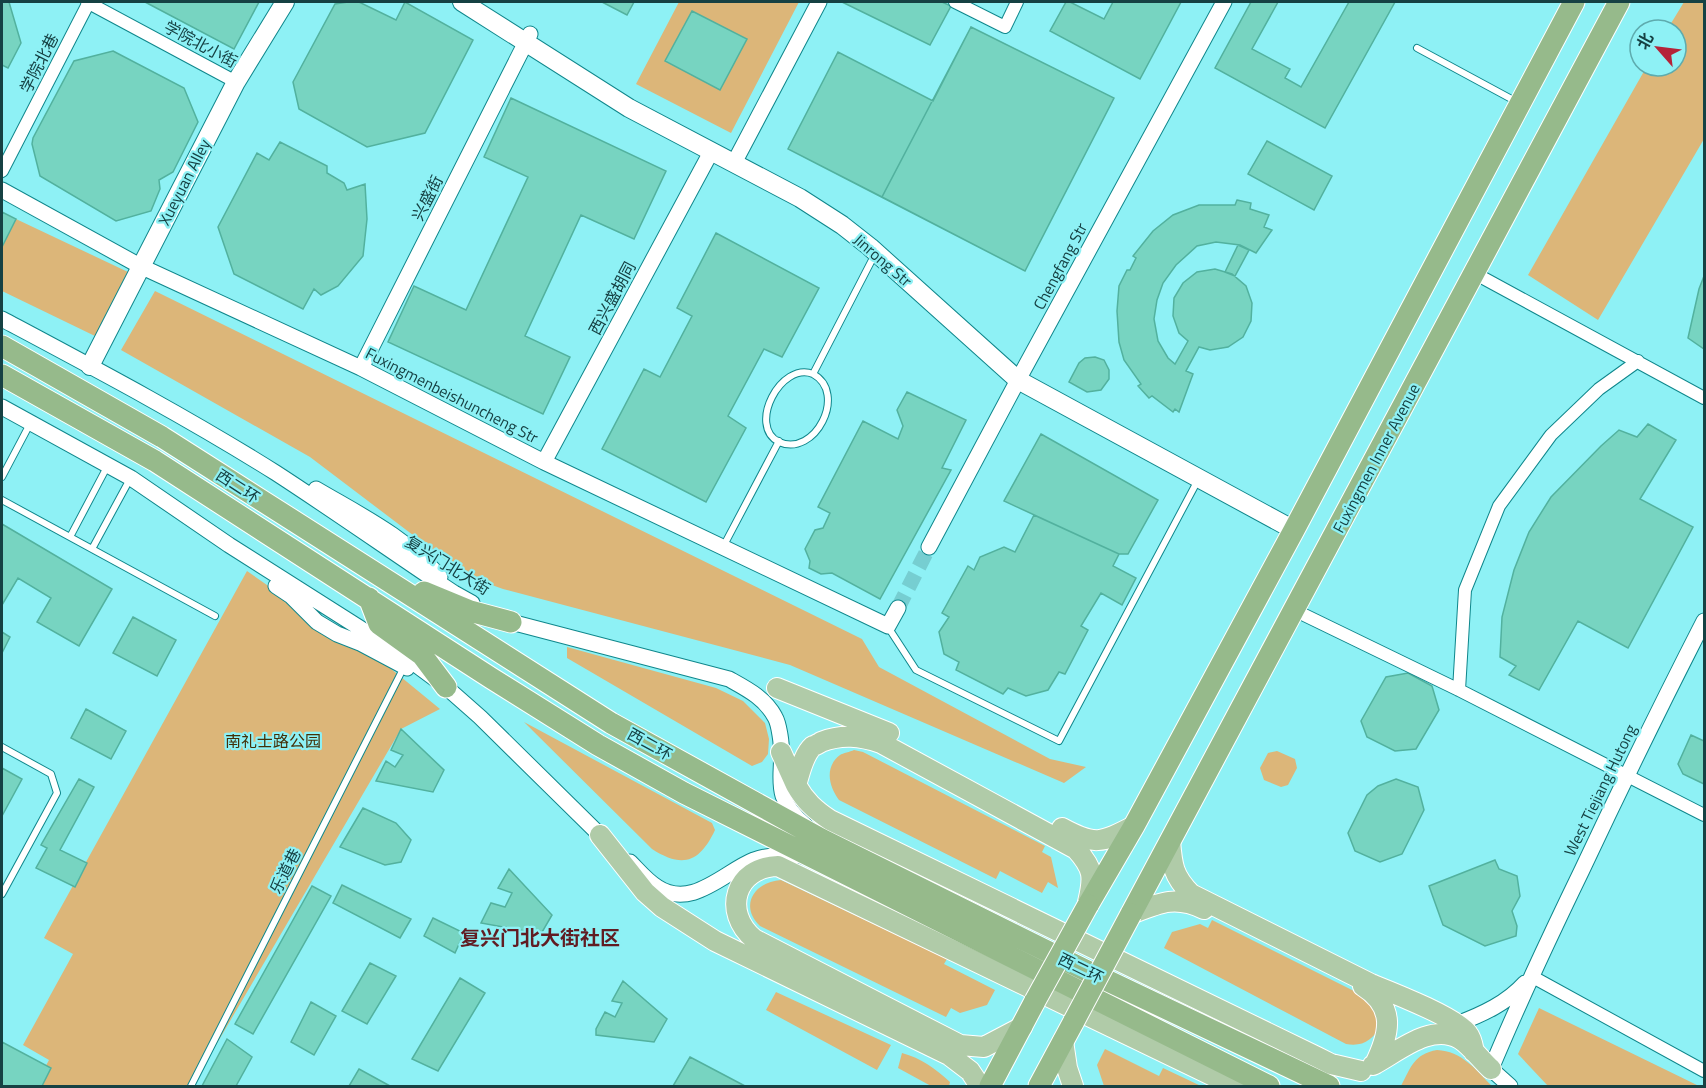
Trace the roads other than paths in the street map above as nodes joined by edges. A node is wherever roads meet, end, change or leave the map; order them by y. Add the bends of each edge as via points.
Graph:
1 (88, 2) edge
2 (285, 2) edge
3 (462, 2) edge
4 (481, 2) edge
5 (819, 2) edge
6 (955, 2) edge
7 (1017, 2) edge
8 (1224, 2) edge
9 (1574, 2) edge
10 (1619, 2) edge
11 (527, 39) junction
12 (1417, 48) dead end
13 (236, 82) junction
14 (1520, 104) junction
15 (711, 152) junction
16 (737, 158) junction
17 (2, 171) edge
18 (2, 190) edge
19 (876, 253) junction
20 (140, 266) junction
21 (1474, 273) junction
22 (2, 319) edge
23 (2, 346) edge
24 (1638, 361) junction
25 (90, 366) junction
26 (361, 368) junction
27 (813, 374) junction
28 (2, 375) edge
29 (1021, 375) junction
30 (1704, 398) edge
31 (2, 407) edge
32 (31, 422) junction
33 (779, 441) junction
34 (544, 462) junction
35 (109, 464) junction
36 (2, 477) edge
37 (131, 478) junction
38 (1199, 478) junction
39 (2, 500) edge
40 (1297, 525) junction
41 (70, 537) junction
42 (229, 545) junction
43 (930, 547) tunnel mouth
44 (723, 548) junction
45 (92, 549) junction
46 (377, 574) junction
47 (369, 598) junction
48 (898, 608) tunnel mouth
49 (1294, 610) junction
50 (215, 616) dead end
51 (1704, 621) edge
52 (511, 622) junction
53 (888, 626) junction
54 (1700, 639) edge
55 (404, 667) junction
56 (729, 679) junction
57 (446, 687) junction
58 (777, 688) joint
59 (1459, 690) junction
60 (2, 747) edge
61 (781, 752) junction
62 (1626, 776) junction
63 (796, 785) junction
64 (1704, 815) edge
65 (1134, 826) junction
66 (600, 835) junction
67 (1170, 841) junction
68 (817, 848) junction
69 (771, 866) junction
70 (739, 868) junction
71 (2, 894) edge
72 (1088, 905) junction
73 (1131, 914) junction
74 (1531, 976) junction
75 (1457, 1024) junction
76 (1022, 1027) junction
77 (1063, 1041) junction
78 (1474, 1052) junction
79 (1368, 1067) junction
80 (1491, 1069) junction
81 (1704, 1071) edge
82 (1323, 1084) edge
83 (191, 1086) edge
84 (980, 1086) edge
85 (990, 1086) edge
86 (1039, 1086) edge
87 (1073, 1086) edge
88 (1234, 1086) edge
89 (1269, 1086) edge
90 (1510, 1086) edge

1 - 13 street, 学院北小街
1 - 17 street, 学院北巷
2 - 13 main road, Xueyuan Alley
3 - 11 main road, Jinrong Str
4 - 11 main road
5 - 16 street
6 - 7 street via 1005,27
8 - 29 street, Chengfang Str
9 - 14 highway
10 - 21 highway, Fuxingmen Inner Avenue
11 - 15 main road, Jinrong Str via 628,108
11 - 16 main road
11 - 26 street, 兴盛街
12 - 14 lane
13 - 20 main road, Xueyuan Alley
14 - 40 highway
15 - 16 main road, Jinrong Str
15 - 34 street, 西兴盛胡同
16 - 19 main road, Jinrong Str via 842,225
16 - 29 main road via 807,189 881,242
18 - 20 street, Fuxingmenbeishuncheng Str
19 - 27 lane
19 - 29 main road, Jinrong Str
20 - 25 main road, Xueyuan Alley
20 - 26 street, Fuxingmenbeishuncheng Str
21 - 24 street
21 - 49 highway, Fuxingmen Inner Avenue
22 - 25 street
23 - 46 highway, 西二环 via 162,437
24 - 30 street
24 - 59 street via 1599,389 1551,435 1499,506 1465,590
25 - 52 street, 复兴门北大街 via 381,526 428,563 454,593
26 - 34 street, Fuxingmenbeishuncheng Str
27 - 33 lane via 794,375 775,392 766,418 769,433
27 - 33 lane via 828,390 822,422 803,442 791,445
28 - 47 highway, 西二环 via 155,461
29 - 38 main road, Jinrong Str
29 - 40 main road
29 - 43 street, Chengfang Str
31 - 32 street
32 - 35 street
32 - 36 lane
33 - 44 lane
34 - 44 street, Fuxingmenbeishuncheng Str
35 - 37 street
35 - 41 lane
37 - 42 street
37 - 45 lane
38 - 40 main road, Jinrong Str
38 - 53 lane via 1059,741 916,670
39 - 41 lane
40 - 65 highway
41 - 45 lane
42 - 55 street via 246,566 291,596 317,622
42 - 57 street via 399,652
44 - 53 street, Fuxingmenbeishuncheng Str
45 - 50 lane
46 - 52 highway via 471,611
46 - 68 highway, 西二环
47 - 57 highway via 379,624 422,655
47 - 68 highway, 西二环 via 598,745 684,793
48 - 53 street
49 - 59 street
49 - 67 highway, Fuxingmen Inner Avenue
51 - 54 street, West Tiejiang Hutong
52 - 56 street, 复兴门北大街
54 - 62 street, West Tiejiang Hutong
55 - 57 street
55 - 83 lane, 乐道巷
56 - 58 street
56 - 61 street, 复兴门北大街 via 769,707 777,720
57 - 66 street
58 - 65 main road via 887,732 1082,839 1111,838
59 - 62 street
60 - 71 lane via 51,774 57,793
61 - 63 main road
61 - 68 street, 复兴门北大街 via 783,798
62 - 64 street
62 - 74 street, West Tiejiang Hutong
63 - 72 main road via 813,746 848,736 881,743 1076,849 1088,862 1094,879
63 - 79 main road via 815,810 830,820 1317,1058 1331,1064
65 - 72 highway
66 - 70 street via 658,888 676,894 702,890
66 - 84 main road via 645,892 690,927 949,1055 970,1071
67 - 73 highway, Fuxingmen Inner Avenue
67 - 75 main road via 1172,866 1179,882 1191,894
68 - 70 street via 766,856
68 - 82 highway, 西二环
68 - 89 highway, 西二环
69 - 70 main road
69 - 76 main road via 745,879 735,905 741,925 754,939 960,1045 984,1047
69 - 88 main road via 807,879
72 - 76 highway, bridge
73 - 77 highway, Fuxingmen Inner Avenue, bridge
73 - 79 main road via 1161,902 1188,901 1361,984 1374,993 1388,1022 1385,1044
74 - 75 street via 1505,1001
74 - 80 street, West Tiejiang Hutong
74 - 81 street
75 - 78 main road via 1469,1034
76 - 85 highway
77 - 86 highway, Fuxingmen Inner Avenue
77 - 87 main road
78 - 79 main road via 1460,1039 1440,1034 1422,1037
78 - 80 main road
79 - 82 main road
80 - 90 street

